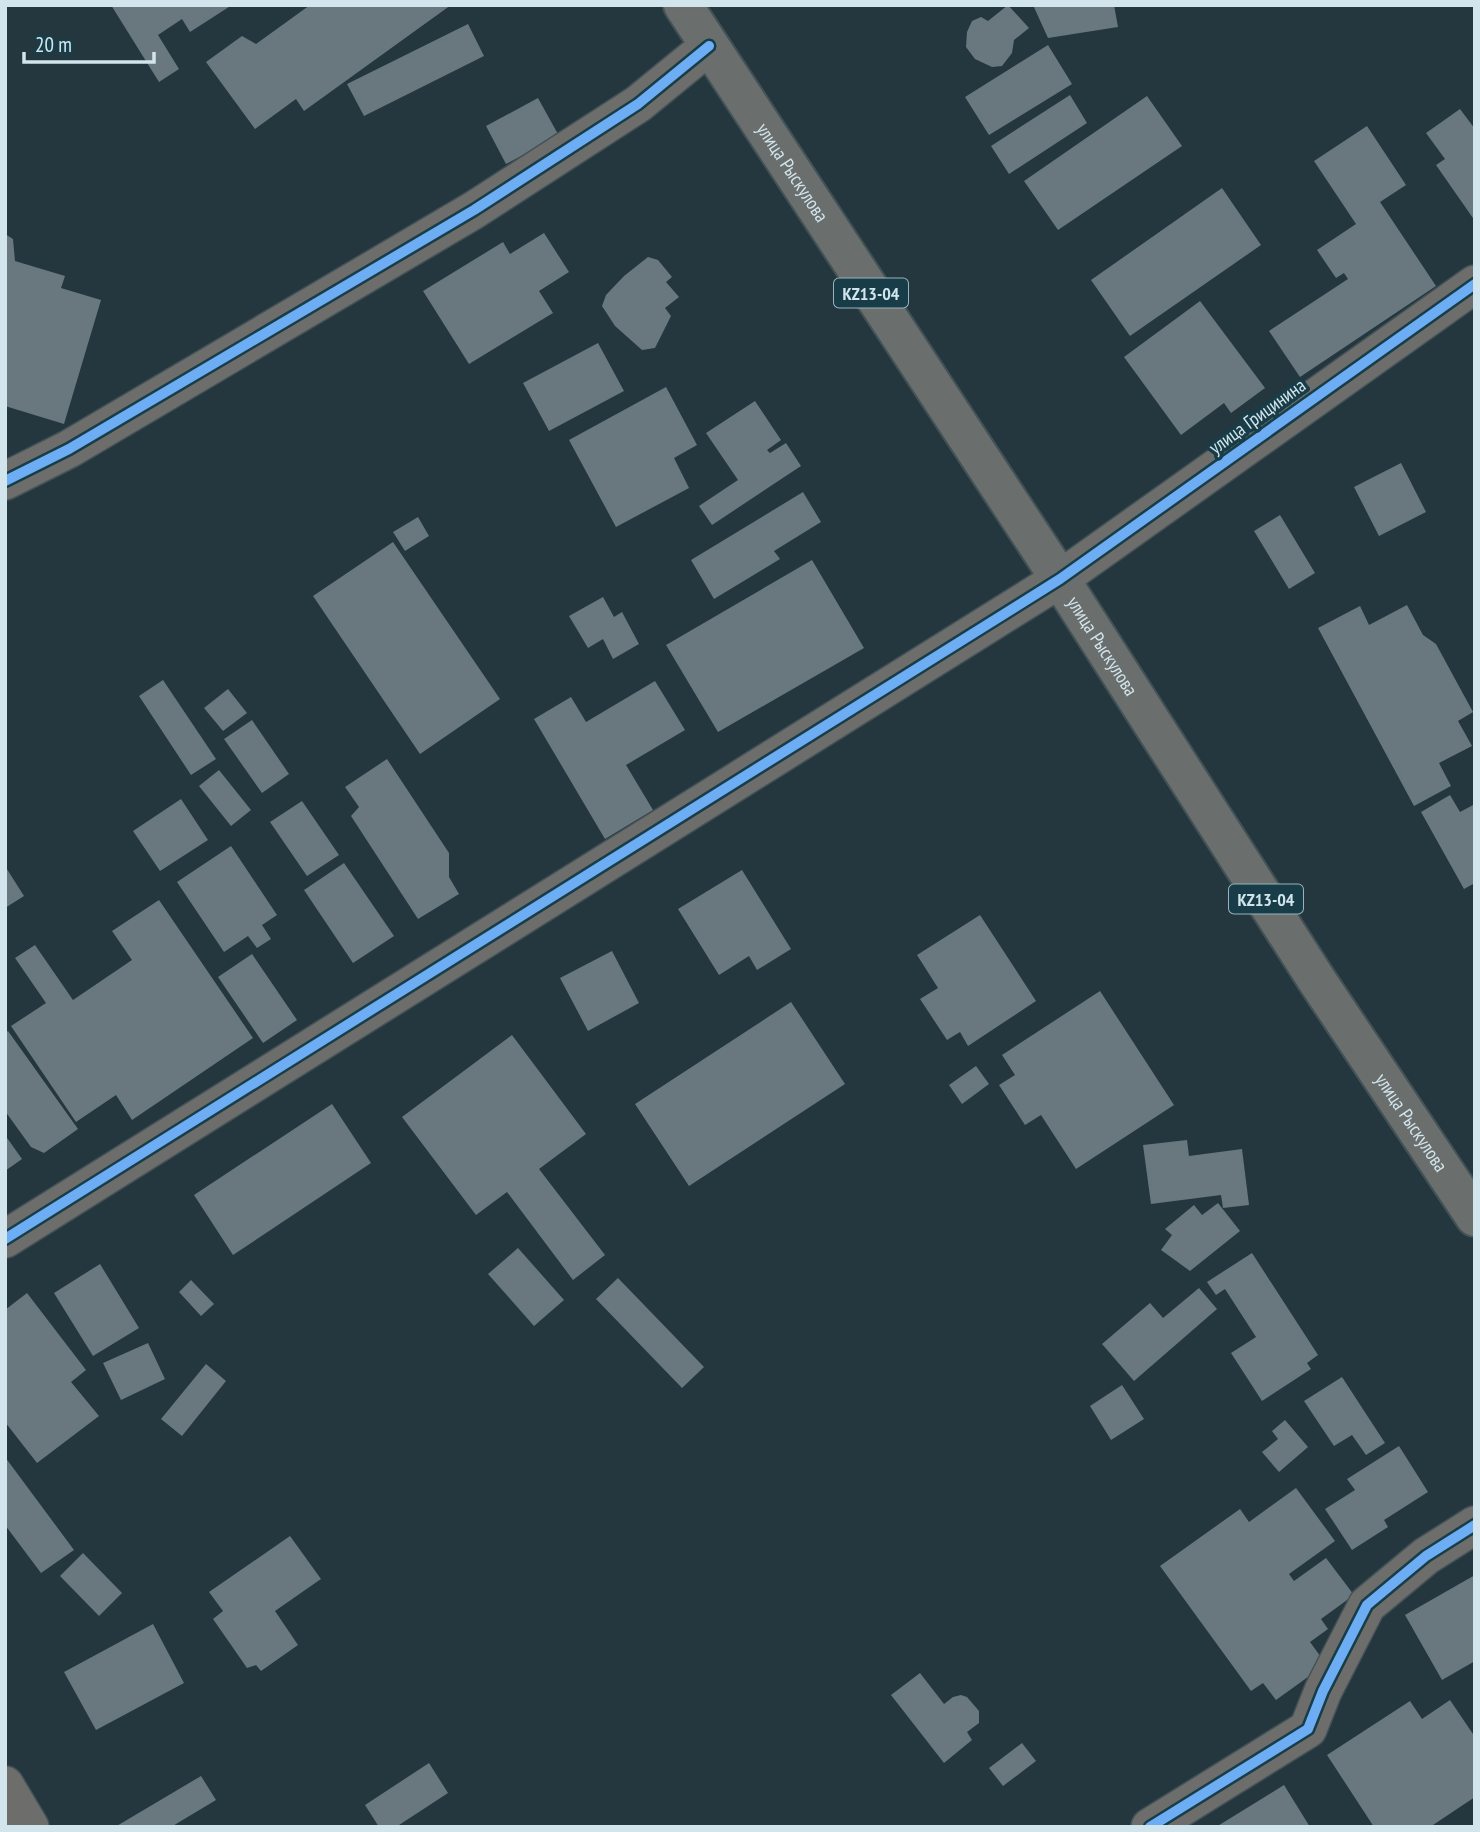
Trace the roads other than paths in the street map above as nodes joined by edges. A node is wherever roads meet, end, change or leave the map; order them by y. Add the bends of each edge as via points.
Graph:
1 (683, 5) edge
2 (709, 46) junction
3 (1475, 284) edge
4 (5, 481) edge
5 (1060, 579) junction
6 (1475, 1217) edge
7 (5, 1238) edge
8 (1475, 1525) edge
9 (5, 1785) edge
10 (30, 1827) edge
11 (1150, 1827) edge

1 - 2 main road, улица Рыскулова / KZ13-04
2 - 4 street via 638,104 474,210 69,449
2 - 5 main road, улица Рыскулова / KZ13-04
3 - 5 street, улица Грицинина
5 - 6 main road, улица Рыскулова / KZ13-04 via 1316,979
5 - 7 street, улица Грицинина
8 - 11 street via 1426,1556 1367,1605 1308,1729
9 - 10 street

